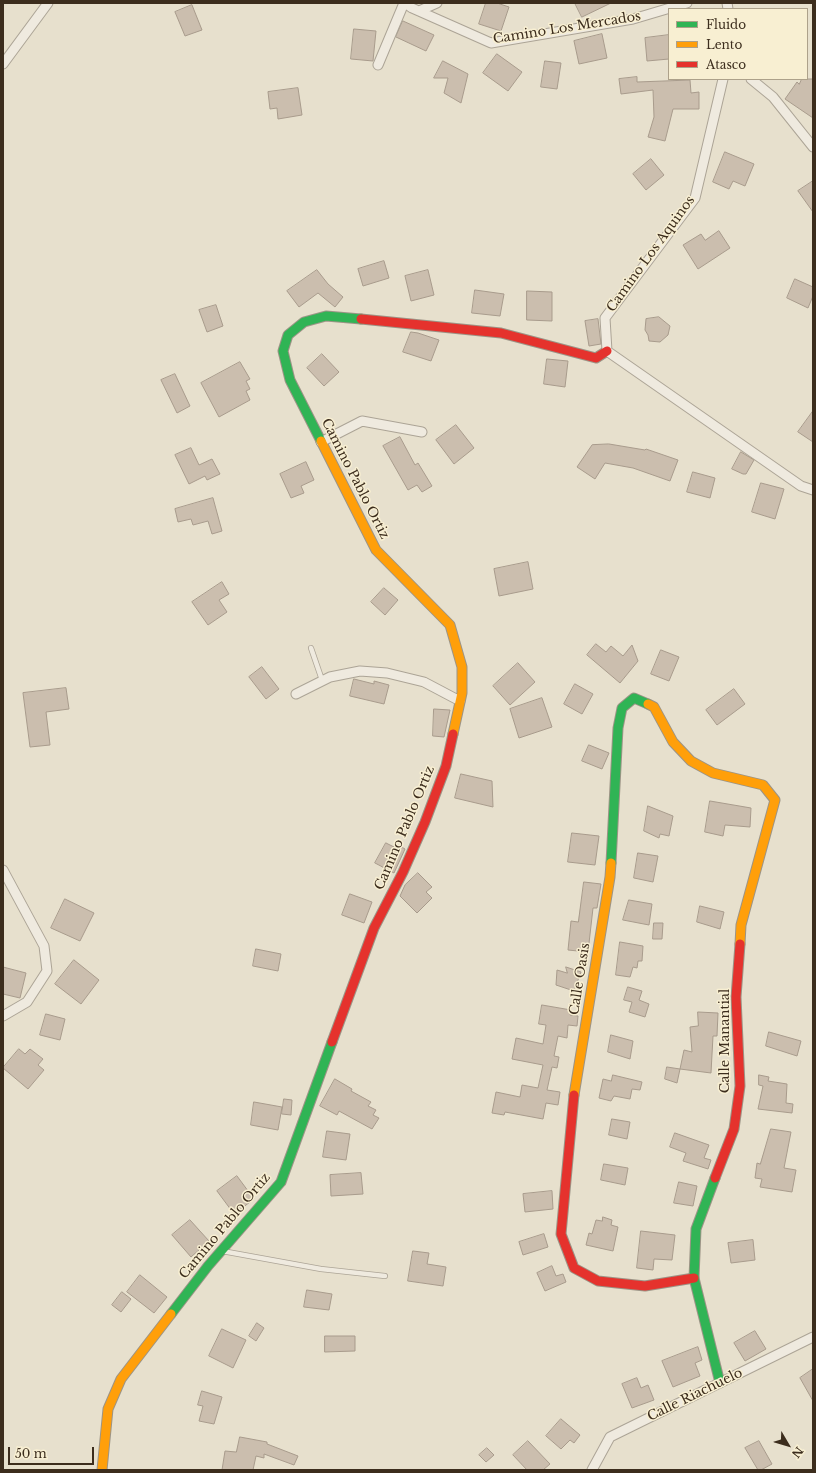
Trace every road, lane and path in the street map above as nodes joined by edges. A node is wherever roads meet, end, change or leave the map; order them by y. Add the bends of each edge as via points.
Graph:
1 (48, 3) edge
2 (405, 3) edge
3 (437, 3) edge
4 (687, 3) edge
5 (670, 8) edge
6 (668, 9) edge
7 (419, 11) junction
8 (3, 64) edge
9 (378, 65) dead end
10 (723, 80) edge
11 (752, 80) edge
12 (813, 147) edge
13 (607, 351) junction
14 (422, 432) dead end
15 (321, 442) junction
16 (813, 490) edge
17 (311, 648) dead end
18 (322, 680) junction
19 (296, 694) dead end
20 (460, 701) junction
21 (725, 776) joint
22 (3, 870) edge
23 (3, 1016) edge
24 (221, 1251) junction
25 (385, 1276) dead end
26 (694, 1278) junction
27 (813, 1337) edge
28 (720, 1383) junction
29 (102, 1470) edge
30 (592, 1470) edge

1 - 8 street
2 - 7 street, Camino Los Mercados
2 - 9 street
3 - 7 street
4 - 5 street, Camino Los Mercados
6 - 7 street, Camino Los Mercados via 633,19 491,43
10 - 13 street, Camino Los Aquinos via 695,198 604,318
11 - 12 street via 773,97
13 - 15 street, Camino Pablo Ortiz via 596,358 501,333 326,316 304,322 288,335 283,351 290,380
13 - 16 street via 801,486
14 - 15 street via 362,421
15 - 20 street, Camino Pablo Ortiz via 376,550 450,625 462,667
17 - 18 lane
18 - 19 street
18 - 20 street via 360,671 386,673 424,682
20 - 24 street, Camino Pablo Ortiz via 443,773 403,872 374,928 281,1182
21 - 26 street, Calle Manantial via 764,785 775,800 741,925 736,997 740,1086 734,1129 696,1229
21 - 26 street, Calle Oasis via 713,773 691,761 673,742 654,707 634,698 622,708 618,728 610,877 573,1099 561,1234 574,1268 598,1281 645,1286
22 - 23 street via 44,946 47,971 27,1002
24 - 25 lane via 321,1269
24 - 29 street, Camino Pablo Ortiz via 121,1379 108,1409
26 - 28 street, Calle Manantial
27 - 28 street, Calle Riachuelo
28 - 30 street, Calle Riachuelo via 610,1437

